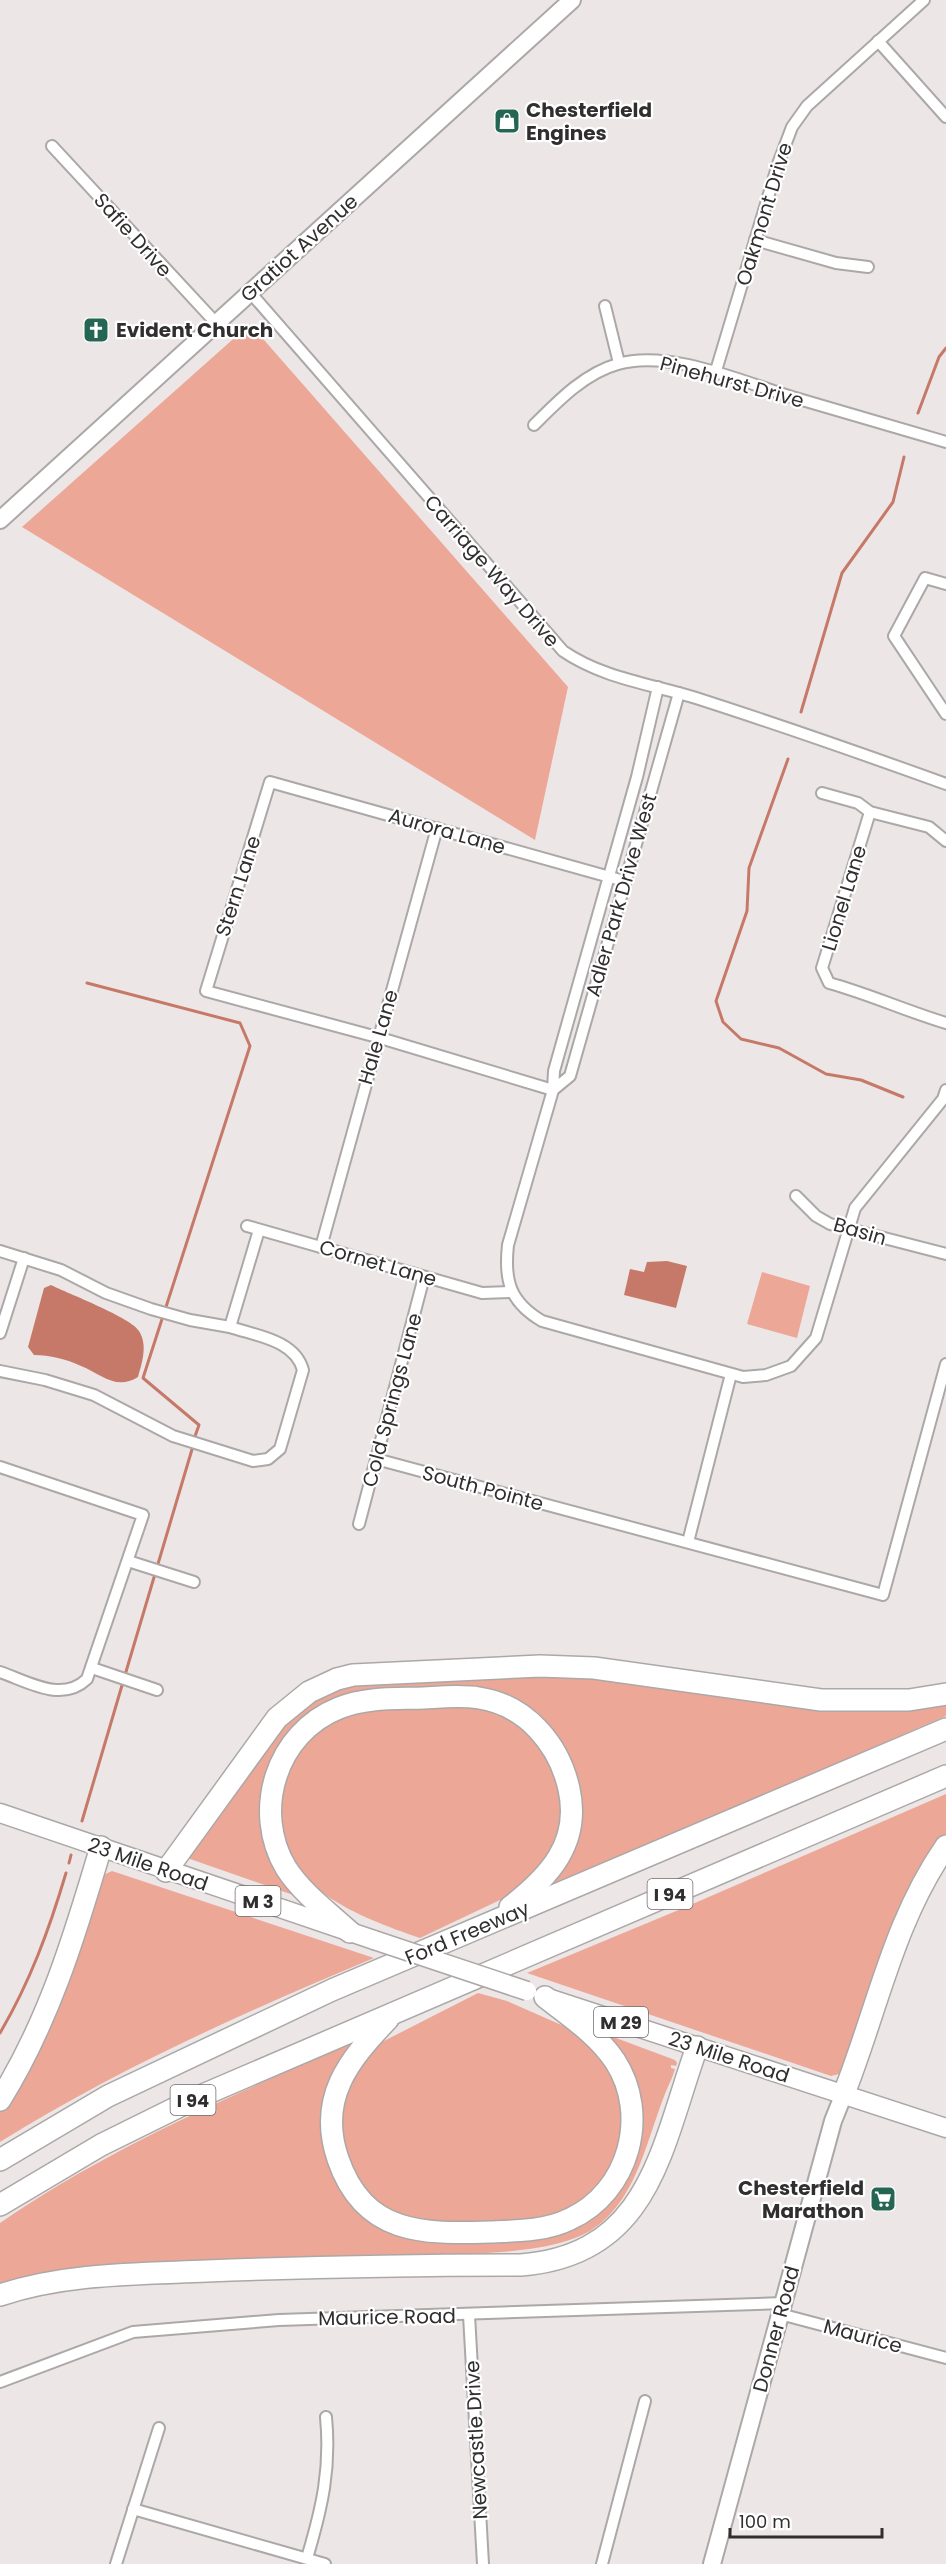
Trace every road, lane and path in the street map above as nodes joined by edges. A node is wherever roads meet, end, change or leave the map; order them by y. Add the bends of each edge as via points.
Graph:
1 (572, 0) edge
2 (924, 0) edge
3 (878, 41) junction
4 (946, 117) edge
5 (52, 146) dead end
6 (755, 240) junction
7 (868, 267) dead end
8 (249, 291) junction
9 (605, 306) dead end
10 (216, 323) junction
11 (619, 363) junction
12 (715, 374) junction
13 (534, 425) dead end
14 (946, 442) edge
15 (0, 520) edge
16 (946, 584) edge
17 (658, 687) junction
18 (679, 693) junction
19 (946, 714) edge
20 (270, 782) joint
21 (946, 784) edge
22 (822, 793) dead end
23 (870, 812) junction
24 (437, 828) junction
25 (946, 841) edge
26 (610, 877) junction
27 (624, 881) junction
28 (946, 1023) edge
29 (377, 1037) junction
30 (553, 1090) junction
31 (946, 1090) edge
32 (796, 1196) dead end
33 (247, 1226) dead end
34 (849, 1229) junction
35 (259, 1230) junction
36 (321, 1247) junction
37 (0, 1251) edge
38 (946, 1254) edge
39 (24, 1258) junction
40 (424, 1276) junction
41 (510, 1292) junction
42 (230, 1327) junction
43 (0, 1333) edge
44 (946, 1364) edge
45 (0, 1371) edge
46 (731, 1374) junction
47 (376, 1459) junction
48 (0, 1467) edge
49 (359, 1524) dead end
50 (687, 1542) junction
51 (128, 1561) junction
52 (194, 1582) dead end
53 (92, 1668) junction
54 (0, 1672) edge
55 (157, 1690) dead end
56 (946, 1694) edge
57 (946, 1729) edge
58 (946, 1776) edge
59 (0, 1813) edge
60 (946, 1846) edge
61 (101, 1847) junction
62 (166, 1870) junction
63 (492, 1920) junction
64 (350, 1932) junction
65 (536, 1994) junction
66 (395, 2013) junction
67 (697, 2047) junction
68 (843, 2096) junction
69 (0, 2100) edge
70 (946, 2128) edge
71 (0, 2160) edge
72 (0, 2205) edge
73 (0, 2295) edge
74 (782, 2308) junction
75 (469, 2315) junction
76 (946, 2358) edge
77 (0, 2382) edge
78 (645, 2401) dead end
79 (326, 2417) dead end
80 (159, 2428) dead end
81 (133, 2510) junction
82 (307, 2558) junction
83 (116, 2564) edge
84 (325, 2564) edge
85 (483, 2564) edge
86 (602, 2564) edge
87 (712, 2564) edge

1 - 8 main road, Gratiot Avenue
2 - 3 street, Oakmont Drive
3 - 4 street
3 - 6 street, Oakmont Drive via 807,106 792,127
5 - 10 street, Safie Drive
6 - 7 street via 836,263
6 - 12 street, Oakmont Drive
8 - 10 main road, Gratiot Avenue
8 - 17 street, Carriage Way Drive via 563,651 593,669
9 - 11 street
10 - 15 main road, Gratiot Avenue
11 - 12 street, Pinehurst Drive via 668,362
11 - 13 street, Pinehurst Drive via 581,383
12 - 14 street, Pinehurst Drive
16 - 19 street via 925,578 894,636
17 - 18 street, Carriage Way Drive
17 - 26 street, Adler Park Drive West
18 - 21 street, Carriage Way Drive
18 - 27 street, Adler Park Drive West
20 - 24 street, Aurora Lane
20 - 29 street, Stern Lane via 206,991
22 - 23 street via 858,803
23 - 25 street via 929,827
23 - 28 street, Lionel Lane via 822,968 829,983
24 - 26 street, Aurora Lane
24 - 29 street, Hale Lane
26 - 27 street, Aurora Lane
26 - 30 street, Adler Park Drive West via 554,1071
27 - 30 street, Adler Park Drive West via 570,1076
29 - 30 street
29 - 36 street, Hale Lane
30 - 41 street, Adler Park Drive West via 508,1245
31 - 34 street via 855,1208
32 - 34 street, Basin via 816,1216
33 - 35 street, Cornet Lane
34 - 38 street, Basin
34 - 46 street via 816,1338 791,1366 766,1375
35 - 36 street, Cornet Lane
35 - 42 street
36 - 40 street, Cornet Lane
37 - 39 street
39 - 42 street via 151,1309
39 - 43 street
40 - 41 street, Cornet Lane via 482,1293
40 - 47 street, Cold Springs Lane
41 - 46 street via 542,1321
42 - 45 street via 289,1347 300,1357 303,1370 280,1449 268,1459 253,1461 173,1436 94,1395
44 - 50 street, South Pointe via 883,1595
46 - 50 street
47 - 49 street, Cold Springs Lane
47 - 50 street, South Pointe
48 - 51 street via 143,1515
51 - 52 street
51 - 53 street
53 - 54 street via 79,1687 64,1692
53 - 55 street
56 - 62 highway via 909,1700 821,1700 594,1668 540,1665 353,1675 309,1692 278,1718
57 - 63 highway, Ford Freeway / I 94 via 556,1897
58 - 66 highway, I 94
59 - 61 main road, 23 Mile Road / M 3
60 - 68 highway via 918,1890 898,1934
61 - 62 main road, 23 Mile Road / M 3
61 - 69 highway via 51,2001 25,2059
62 - 64 main road, 23 Mile Road / M 3
63 - 64 highway via 546,1877 565,1844 570,1791 554,1748 522,1714 480,1698 366,1700 325,1714 300,1734 279,1766 270,1803 273,1834 286,1868
63 - 71 highway, Ford Freeway / I 94 via 160,2071 62,2121
64 - 65 main road, 23 Mile Road / M 3, bridge
65 - 66 highway via 592,2034 615,2061 629,2092 632,2131 620,2171 600,2198 559,2225 525,2230 438,2234 404,2228 364,2203 347,2180 333,2140 337,2089 350,2062
65 - 67 main road, 23 Mile Road / M 29
66 - 72 highway, I 94 via 146,2122
67 - 68 main road, 23 Mile Road / M 29
67 - 73 highway via 641,2197 615,2229 577,2254 520,2265 315,2267 97,2277
68 - 70 main road, 23 Mile Road / M 29
68 - 74 main road, Donner Road
74 - 75 street, Maurice Road
74 - 76 street, Maurice
74 - 87 main road, Donner Road
75 - 77 street, Maurice Road via 279,2320 133,2331
75 - 85 street, Newcastle Drive
78 - 86 street
79 - 82 street via 329,2451 324,2500
80 - 81 street
81 - 82 street
81 - 83 street
82 - 84 street

